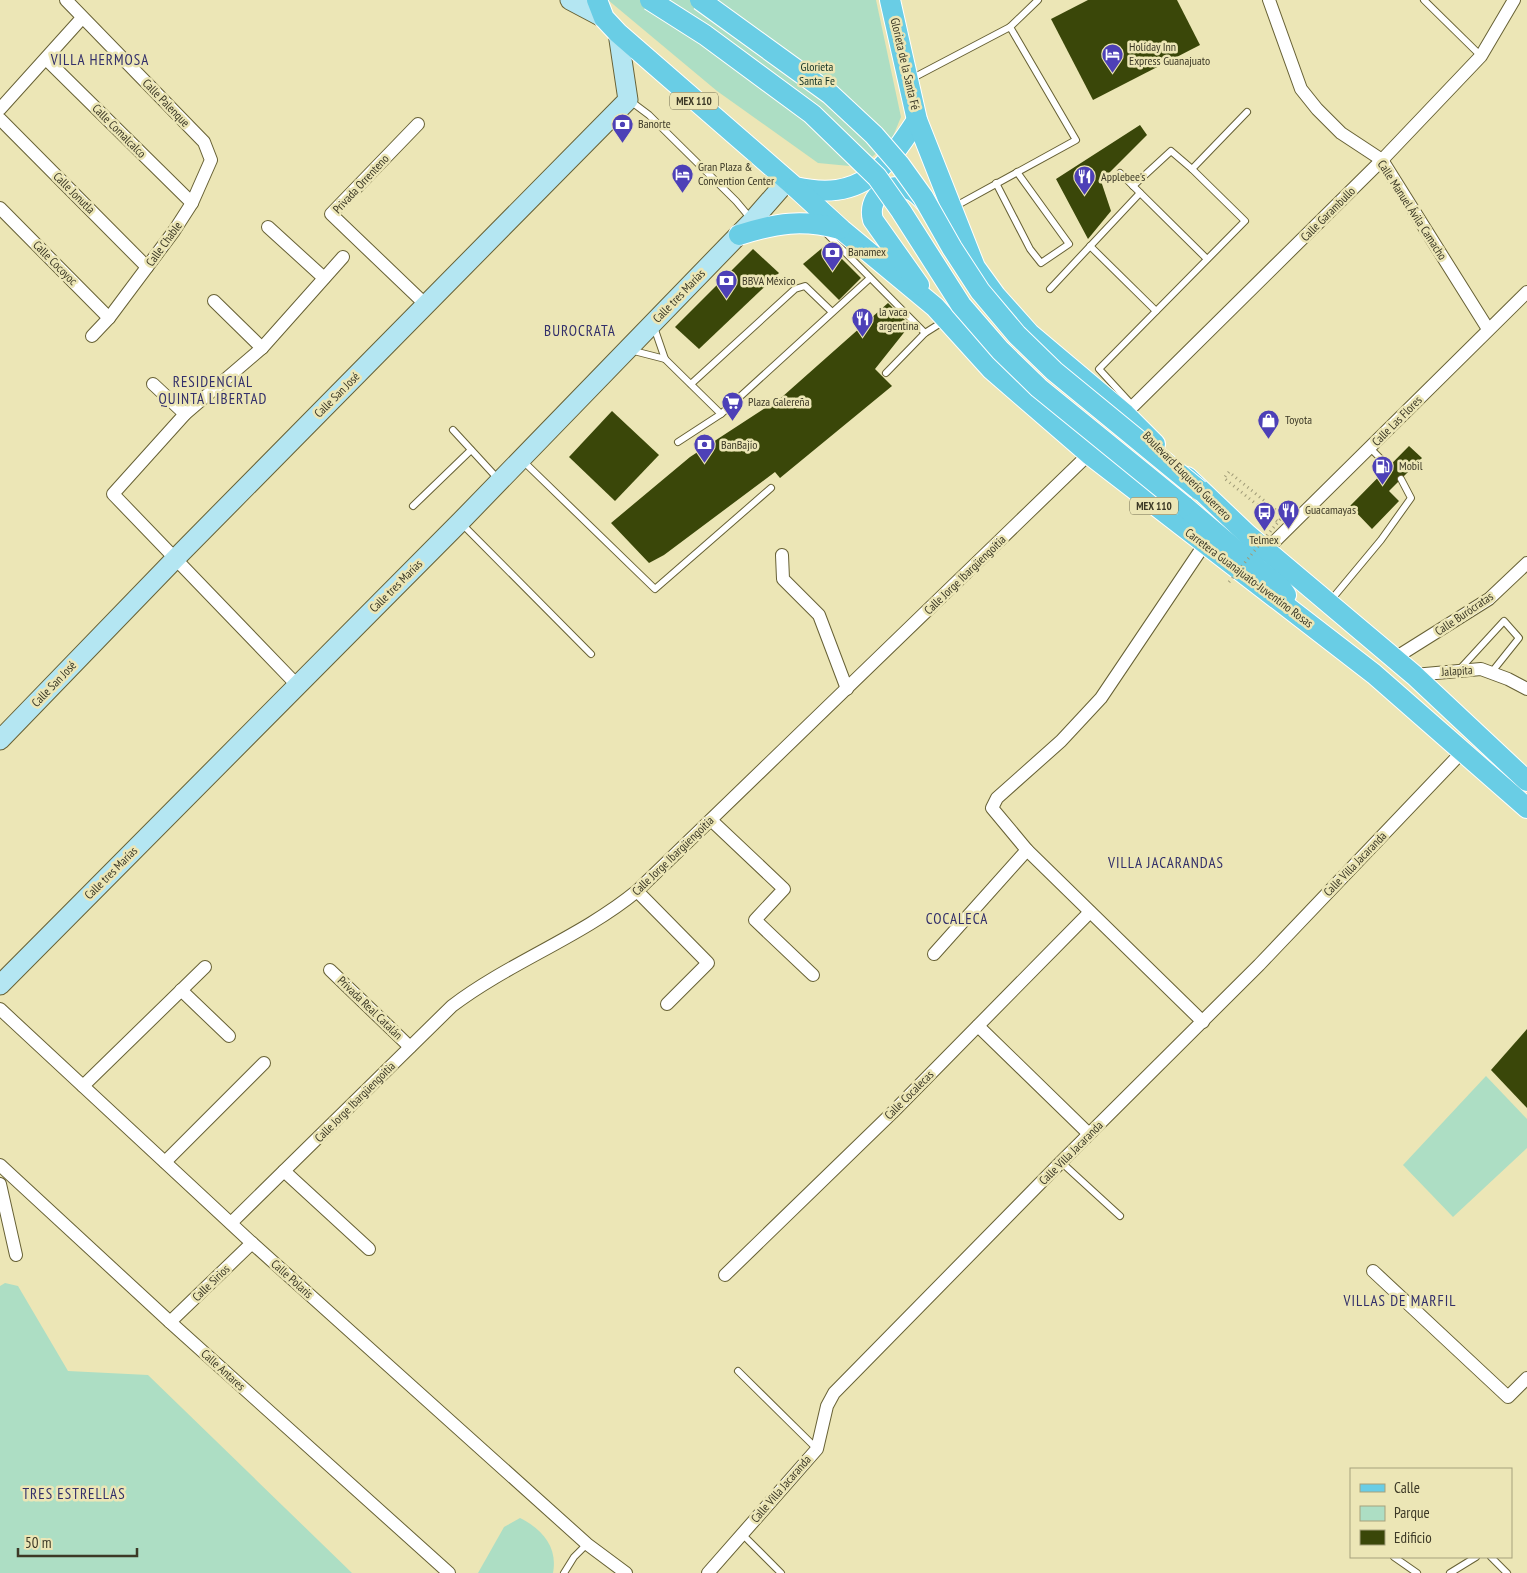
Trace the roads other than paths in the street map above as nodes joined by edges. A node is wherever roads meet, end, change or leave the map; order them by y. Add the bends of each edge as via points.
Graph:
1 (66, 0) edge
2 (570, 0) edge
3 (650, 0) edge
4 (700, 0) edge
5 (890, 0) edge
6 (1038, 0) edge
7 (1269, 0) edge
8 (1424, 0) edge
9 (1514, 0) edge
10 (600, 9) edge
11 (82, 18) junction
12 (1010, 27) junction
13 (618, 33) junction
14 (1482, 56) junction
15 (46, 59) junction
16 (909, 80) junction
17 (628, 100) junction
18 (0, 109) edge
19 (1247, 112) dead end
20 (0, 120) edge
21 (917, 120) junction
22 (418, 124) dead end
23 (204, 142) joint
24 (1382, 160) junction
25 (1192, 168) junction
26 (1017, 172) junction
27 (1120, 173) dead end
28 (996, 183) junction
29 (791, 184) junction
30 (1133, 186) junction
31 (1140, 193) junction
32 (192, 203) junction
33 (0, 208) edge
34 (952, 208) junction
35 (816, 223) junction
36 (268, 227) dead end
37 (746, 228) junction
38 (842, 230) junction
39 (1090, 246) junction
40 (343, 258) dead end
41 (1207, 259) junction
42 (147, 267) junction
43 (324, 278) junction
44 (869, 279) junction
45 (1050, 289) dead end
46 (1527, 292) edge
47 (996, 296) junction
48 (214, 301) dead end
49 (426, 305) junction
50 (1156, 311) junction
51 (832, 312) junction
52 (941, 313) junction
53 (109, 318) junction
54 (653, 324) junction
55 (1488, 330) junction
56 (925, 333) junction
57 (92, 336) dead end
58 (262, 348) junction
59 (628, 350) junction
60 (665, 359) junction
61 (886, 373) dead end
62 (154, 384) dead end
63 (691, 384) junction
64 (1129, 410) junction
65 (185, 414) junction
66 (721, 414) junction
67 (453, 430) dead end
68 (678, 442) dead end
69 (1370, 448) junction
70 (471, 450) junction
71 (1089, 454) junction
72 (521, 459) junction
73 (1389, 466) dead end
74 (1401, 479) dead end
75 (500, 481) junction
76 (771, 488) dead end
77 (1199, 490) junction
78 (413, 506) dead end
79 (460, 522) junction
80 (1204, 546) junction
81 (1266, 550) junction
82 (782, 555) dead end
83 (175, 559) junction
84 (1527, 563) edge
85 (1328, 603) junction
86 (1300, 616) junction
87 (591, 654) dead end
88 (1395, 658) junction
89 (1459, 671) junction
90 (1491, 672) junction
91 (1414, 675) junction
92 (297, 686) junction
93 (847, 688) junction
94 (1527, 689) edge
95 (2, 735) edge
96 (1463, 751) junction
97 (1527, 780) edge
98 (1527, 808) edge
99 (711, 820) junction
100 (1027, 850) junction
101 (637, 891) junction
102 (1090, 912) junction
103 (934, 954) dead end
104 (205, 967) dead end
105 (330, 970) dead end
106 (813, 975) dead end
107 (0, 985) edge
108 (181, 990) junction
109 (667, 1004) dead end
110 (0, 1009) edge
111 (1203, 1022) junction
112 (978, 1026) junction
113 (229, 1036) dead end
114 (410, 1047) junction
115 (264, 1063) dead end
116 (83, 1086) junction
117 (1090, 1134) junction
118 (165, 1162) junction
119 (1061, 1162) junction
120 (0, 1165) edge
121 (284, 1171) junction
122 (0, 1184) edge
123 (1120, 1216) dead end
124 (231, 1223) junction
125 (252, 1243) junction
126 (369, 1250) dead end
127 (16, 1255) dead end
128 (1373, 1271) dead end
129 (725, 1275) dead end
130 (170, 1322) junction
131 (738, 1371) dead end
132 (1527, 1378) edge
133 (817, 1449) junction
134 (742, 1535) junction
135 (587, 1544) junction
136 (1395, 1558) edge
137 (1474, 1558) edge
138 (1492, 1558) edge
139 (449, 1573) edge
140 (564, 1573) edge
141 (626, 1573) edge
142 (708, 1573) edge
143 (781, 1573) edge
144 (1417, 1573) edge
145 (1450, 1573) edge
146 (1507, 1573) edge

1 - 11 street, Calle Palenque
2 - 10 main road
3 - 86 main road, bridge via 705,35 812,114 876,177 961,305 1000,350 1038,388 1282,589
4 - 77 main road, bridge via 830,94 874,135 923,197 980,291 1017,335 1054,372
5 - 16 main road, Glorieta de la Santa Fé
6 - 12 lane
7 - 24 street, Calle Manuel Ávila Camacho via 1301,89 1341,133
8 - 14 lane
9 - 14 street, Calle Garambullo
10 - 13 main road, MEX 110
11 - 15 street
11 - 23 street, Calle Palenque
12 - 16 lane
12 - 26 lane via 1076,140
13 - 17 main road
13 - 29 main road, MEX 110
14 - 24 street, Calle Garambullo
15 - 18 street
15 - 32 street, Calle Comalcalco
16 - 21 main road, Glorieta de la Santa Fé
17 - 37 lane via 649,114 736,201
17 - 49 main road, Calle San José
19 - 25 lane
20 - 42 street, Calle Jonutla
21 - 29 main road, Glorieta de la Santa Fé via 892,157 866,180 842,190 814,191
21 - 34 main road, Boulevard Euquerio Guerrero
22 - 49 street, Privada Orrenteno via 331,214
23 - 32 street, Calle Chable via 210,160
24 - 55 street, Calle Manuel Ávila Camacho
24 - 64 street, Calle Garambullo
25 - 30 lane via 1171,151
25 - 41 lane via 1245,221
26 - 28 lane
26 - 28 lane via 1069,244 1042,263 1030,249
27 - 30 lane
28 - 34 lane
29 - 37 main road, Calle tres Marías
29 - 38 main road, Carretera Guanajuato-Juventino Rosas / MEX 110
30 - 31 lane
31 - 39 lane
31 - 41 lane
32 - 42 street, Calle Chable
33 - 53 street, Calle Cocoyoc
34 - 47 main road, Boulevard Euquerio Guerrero via 975,267
35 - 37 main road
35 - 38 main road
35 - 44 lane
36 - 43 street
37 - 54 main road, Calle tres Marías
38 - 52 main road, Carretera Guanajuato-Juventino Rosas / MEX 110
39 - 45 lane
39 - 50 lane
40 - 43 street
41 - 50 lane
42 - 53 street, Calle Chable
43 - 58 street
44 - 51 lane
44 - 56 lane
46 - 55 street, Calle Las Flores
47 - 52 main road via 972,275 917,193 898,186 889,188 872,202 873,220
47 - 64 main road, Boulevard Euquerio Guerrero via 1030,334
48 - 58 street
49 - 83 main road, Calle San José
50 - 64 lane via 1099,369
51 - 63 lane via 805,286 795,289
51 - 66 lane
52 - 56 lane
52 - 71 main road, Carretera Guanajuato-Juventino Rosas / MEX 110 via 992,370
53 - 57 street, Calle Chable
54 - 59 main road, Calle tres Marías
54 - 60 lane
55 - 69 street, Calle Las Flores
56 - 61 lane
58 - 65 street
59 - 60 lane
59 - 72 main road, Calle tres Marías
60 - 63 lane
62 - 65 street
63 - 66 lane
64 - 77 main road, Boulevard Euquerio Guerrero
65 - 83 street via 113,494
66 - 68 lane
67 - 70 lane
69 - 73 lane
69 - 81 street, Calle Las Flores
70 - 75 lane
70 - 78 lane
71 - 80 main road, Carretera Guanajuato-Juventino Rosas / MEX 110
71 - 93 street, Calle Jorge Ibargüengoitia
72 - 75 main road, Calle tres Marías
72 - 76 lane via 655,589
74 - 85 lane via 1411,498 1381,540
75 - 79 main road, Calle tres Marías
77 - 81 main road, Boulevard Euquerio Guerrero
79 - 87 lane
79 - 92 main road, Calle tres Marías
80 - 86 main road, Carretera Guanajuato-Juventino Rosas / MEX 110
80 - 100 street via 1101,698 1062,741 997,798 992,808
81 - 85 main road, Boulevard Euquerio Guerrero
82 - 93 street via 783,579 819,615
83 - 92 street
83 - 95 main road, Calle San José
84 - 88 street, Calle Burócratas via 1489,599
85 - 88 main road, Boulevard Euquerio Guerrero
86 - 96 main road, Carretera Guanajuato-Juventino Rosas / MEX 110 via 1374,674
88 - 91 main road, Boulevard Euquerio Guerrero
89 - 90 street, Jalapita via 1481,669
89 - 90 lane via 1504,621 1519,638
89 - 91 street, Jalapita
90 - 94 street, Jalapita
91 - 97 main road, Boulevard Euquerio Guerrero
92 - 107 main road, Calle tres Marías
93 - 99 street, Calle Jorge Ibargüengoitia
96 - 98 main road, Carretera Guanajuato-Juventino Rosas / MEX 110
96 - 111 street, Calle Villa Jacaranda
99 - 101 street, Calle Jorge Ibargüengoitia
99 - 106 street via 784,889 755,920
100 - 102 street
100 - 103 street
101 - 109 street via 708,962
101 - 114 street, Calle Jorge Ibargüengoitia via 616,908 477,987 452,1006
102 - 111 street
102 - 112 street, Calle Cocalecas
104 - 108 street
105 - 114 street, Privada Real Catalán
108 - 113 street
108 - 116 street
110 - 116 street, Calle Polaris
111 - 117 street, Calle Villa Jacaranda
112 - 117 street
112 - 129 street, Calle Cocalecas
114 - 121 street, Calle Jorge Ibargüengoitia
115 - 118 street
116 - 118 street, Calle Polaris
117 - 119 street, Calle Villa Jacaranda
118 - 124 street, Calle Polaris
119 - 123 lane
119 - 133 street, Calle Villa Jacaranda via 834,1392 827,1406
120 - 130 street, Calle Antares
121 - 124 street, Calle Jorge Ibargüengoitia
121 - 126 street
122 - 127 street
124 - 125 street, Calle Polaris
125 - 130 street, Calle Sirios
125 - 135 street, Calle Polaris
128 - 132 street via 1508,1397
130 - 139 street, Calle Antares
131 - 133 lane
133 - 134 street, Calle Villa Jacaranda
134 - 142 street, Calle Villa Jacaranda
134 - 143 lane
135 - 140 lane
135 - 141 street, Calle Polaris
136 - 144 lane
137 - 145 lane
138 - 146 lane

